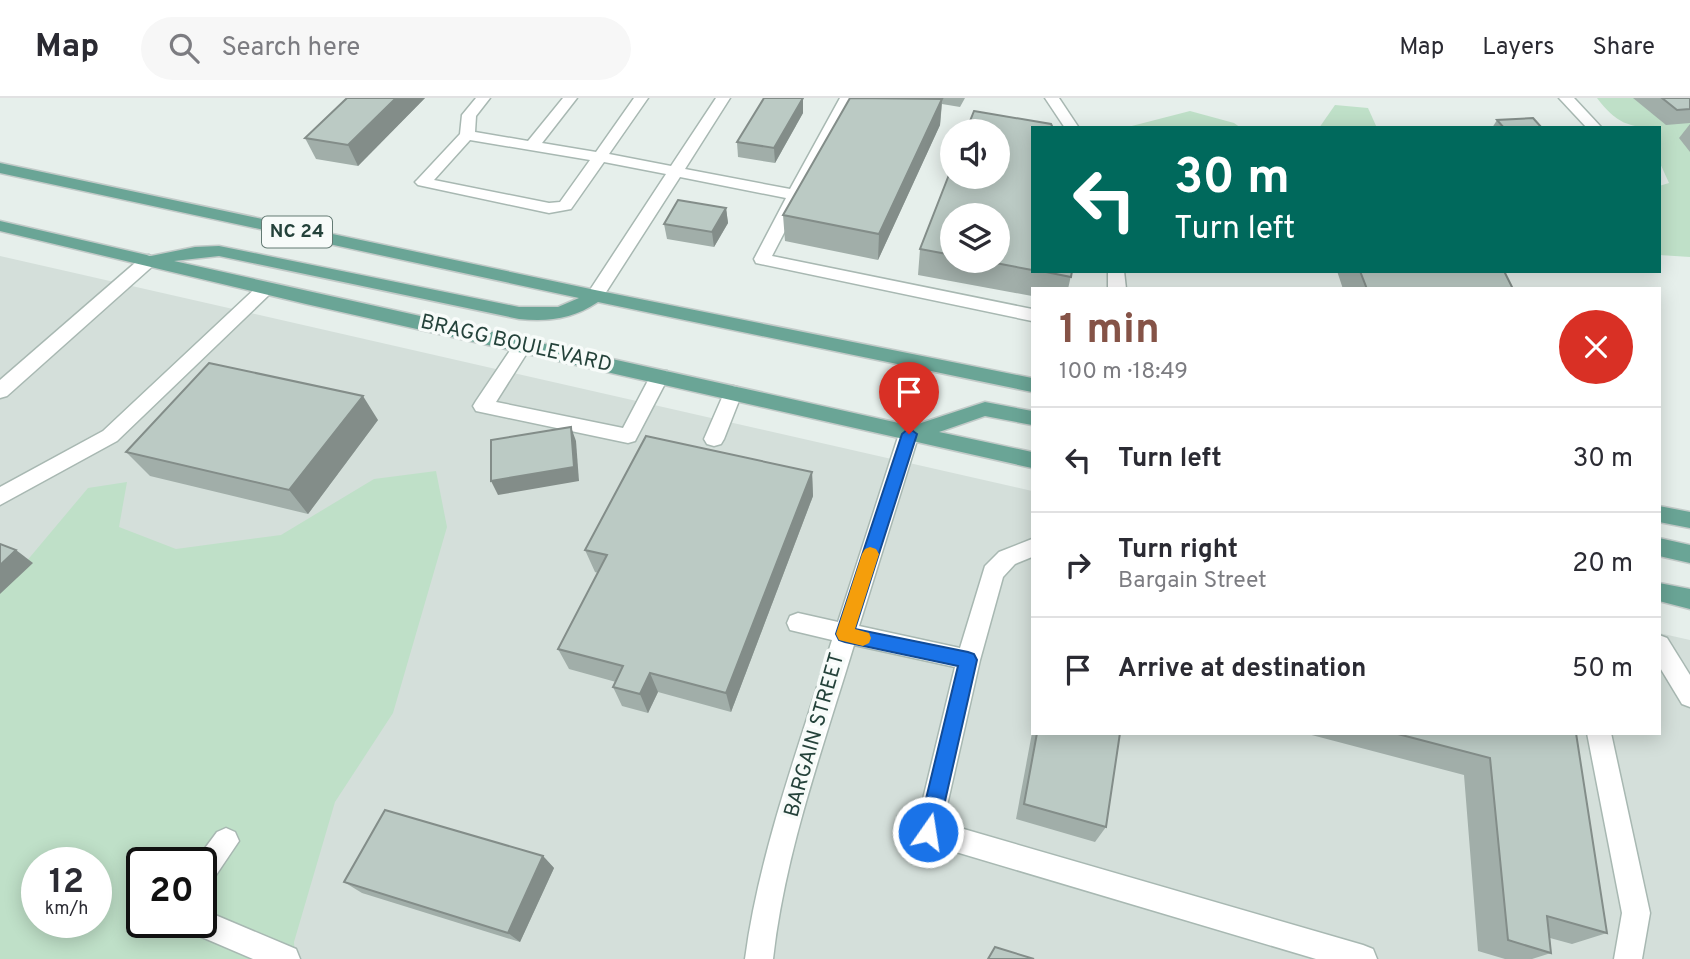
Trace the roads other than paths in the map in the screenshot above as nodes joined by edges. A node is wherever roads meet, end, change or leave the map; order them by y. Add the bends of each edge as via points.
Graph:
1 (483, 98) edge
2 (570, 98) edge
3 (641, 98) edge
4 (723, 98) edge
5 (847, 98) edge
6 (1052, 98) edge
7 (1566, 98) edge
8 (1071, 126) edge
9 (1593, 126) edge
10 (467, 135) junction
11 (532, 146) junction
12 (601, 157) junction
13 (0, 167) edge
14 (674, 171) junction
15 (795, 195) junction
16 (0, 226) edge
17 (149, 260) junction
18 (266, 288) junction
19 (594, 296) junction
20 (1031, 314) edge
21 (523, 345) junction
22 (660, 376) junction
23 (1031, 385) edge
24 (0, 391) edge
25 (733, 393) junction
26 (1031, 418) edge
27 (909, 434) junction
28 (714, 439) dead end
29 (1031, 460) edge
30 (0, 497) edge
31 (1661, 514) edge
32 (1690, 520) edge
33 (1661, 547) edge
34 (1031, 548) edge
35 (1690, 554) edge
36 (1661, 592) edge
37 (1690, 599) edge
38 (798, 623) dead end
39 (845, 634) junction
40 (1661, 648) edge
41 (968, 660) junction
42 (1690, 696) edge
43 (1599, 735) edge
44 (226, 841) dead end
45 (217, 853) edge
46 (217, 929) edge
47 (286, 959) edge
48 (759, 959) edge
49 (1363, 959) edge
50 (1628, 959) edge

1 - 10 street via 469,115
2 - 11 street
3 - 12 street
4 - 14 street
5 - 15 street
6 - 8 street
7 - 9 street
10 - 11 street
10 - 12 street via 423,182 549,208 565,205
11 - 12 street
12 - 14 street
13 - 19 main road, NC 24
14 - 15 street
14 - 19 street
15 - 20 street via 762,259
16 - 17 main road, BRAGG BOULEVARD
17 - 18 main road, BRAGG BOULEVARD
17 - 19 main road via 219,251 519,313 556,316 577,309
17 - 24 street
18 - 21 main road, BRAGG BOULEVARD
18 - 30 street via 110,436
19 - 23 main road, NC 24
21 - 22 main road, BRAGG BOULEVARD
21 - 22 street via 483,405 628,436
22 - 25 main road, BRAGG BOULEVARD
25 - 27 main road, BRAGG BOULEVARD
25 - 28 street
26 - 27 main road via 985,408
27 - 29 main road, BRAGG BOULEVARD
27 - 39 street, BARGAIN STREET
31 - 32 main road
33 - 35 main road
34 - 41 street via 1007,558 993,573
36 - 37 main road
38 - 39 street
39 - 41 street
39 - 48 street, BARGAIN STREET via 780,855
40 - 42 street
41 - 49 street via 928,832
43 - 50 street via 1636,913
44 - 45 street
46 - 47 street

